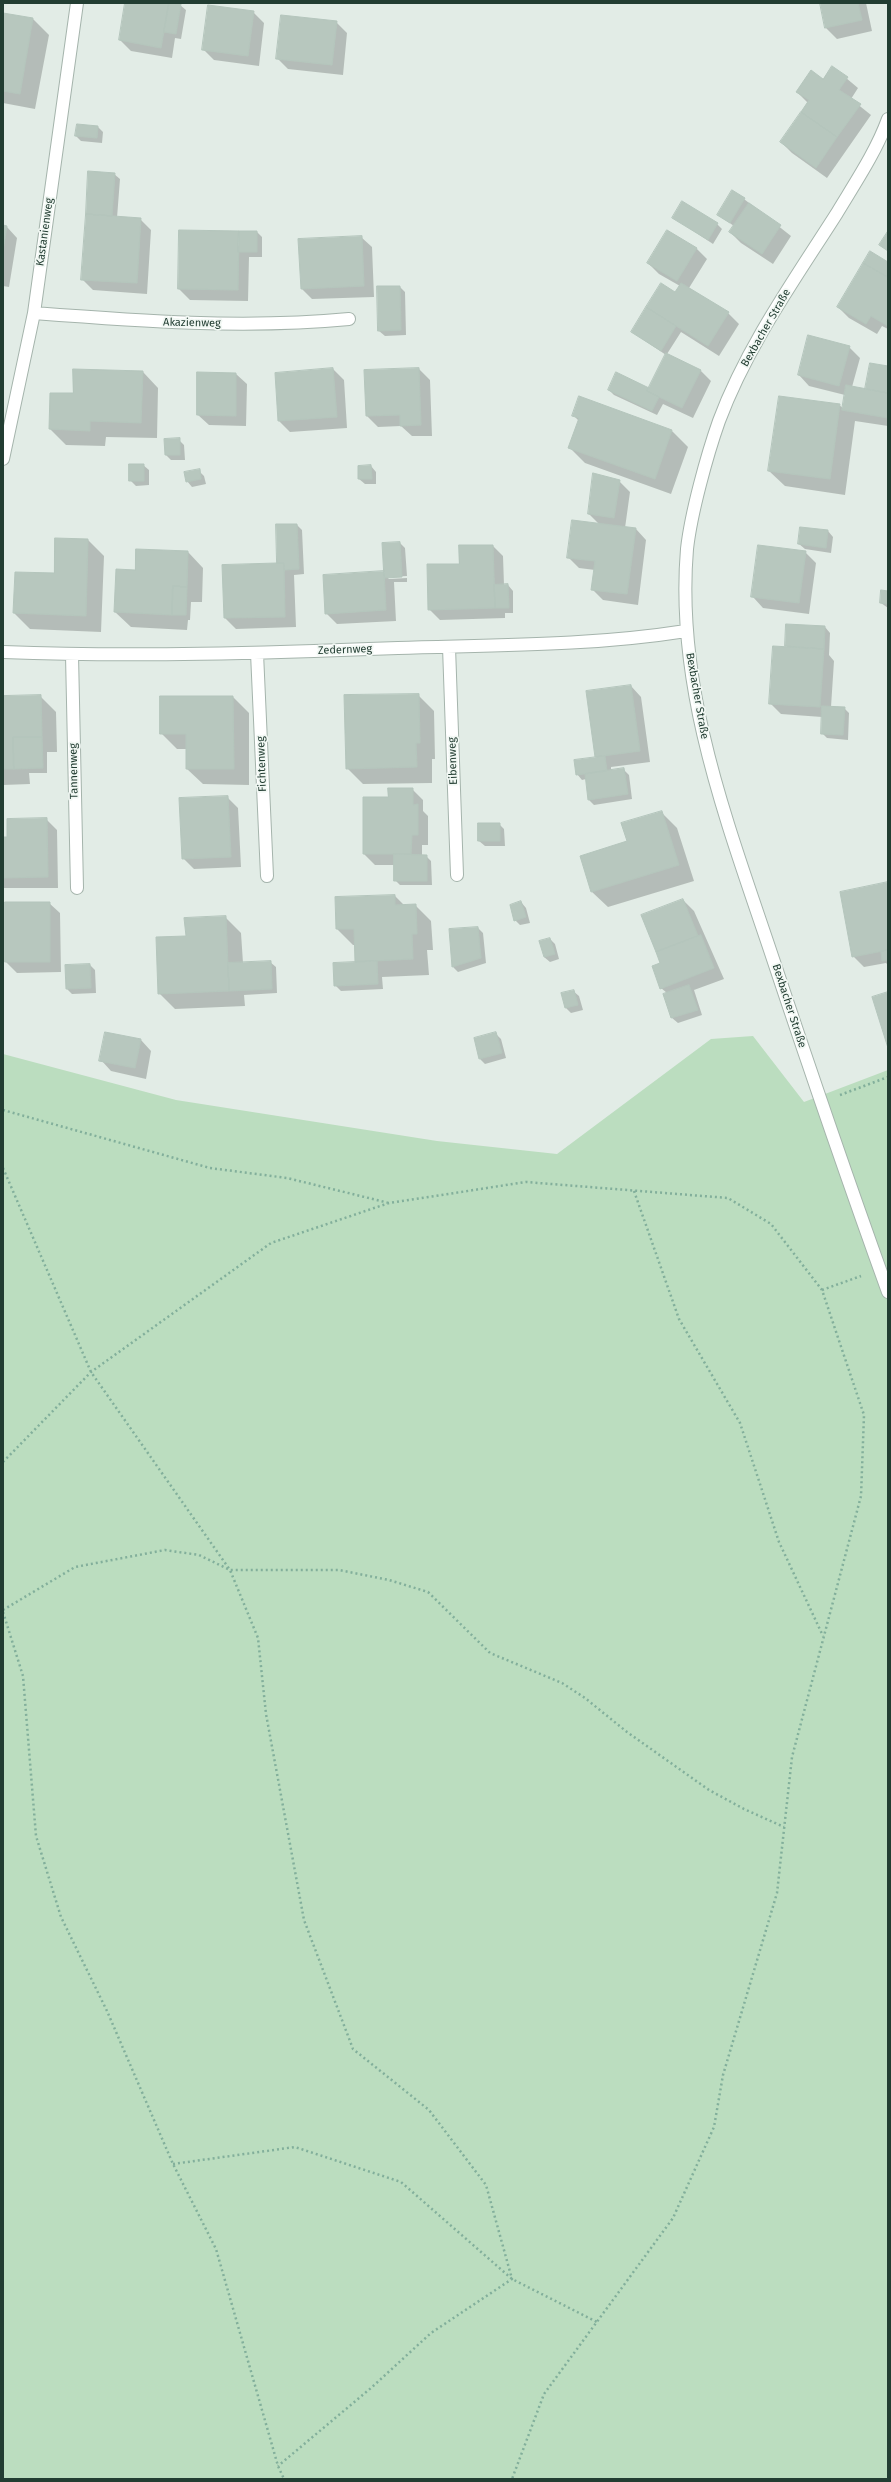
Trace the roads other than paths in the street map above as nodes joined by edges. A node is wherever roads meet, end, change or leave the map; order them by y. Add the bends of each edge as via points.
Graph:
1 (77, 3) edge
2 (888, 119) edge
3 (34, 313) junction
4 (349, 319) dead end
5 (3, 459) edge
6 (686, 631) junction
7 (449, 647) junction
8 (3, 652) edge
9 (258, 653) junction
10 (72, 655) junction
11 (457, 875) dead end
12 (267, 876) dead end
13 (77, 888) dead end
14 (888, 1292) edge

1 - 3 street, Kastanienweg
2 - 6 street, Bexbacher Straße via 863,170 751,350 720,420 701,483 687,548
3 - 4 street, Akazienweg via 174,324 308,323
3 - 5 street, Kastanienweg
6 - 7 street, Zedernweg via 629,640
6 - 14 street, Bexbacher Straße via 698,710 720,801
7 - 9 street, Zedernweg
7 - 11 street, Eibenweg
8 - 10 street, Zedernweg
9 - 10 street, Zedernweg
9 - 12 street, Fichtenweg
10 - 13 street, Tannenweg

